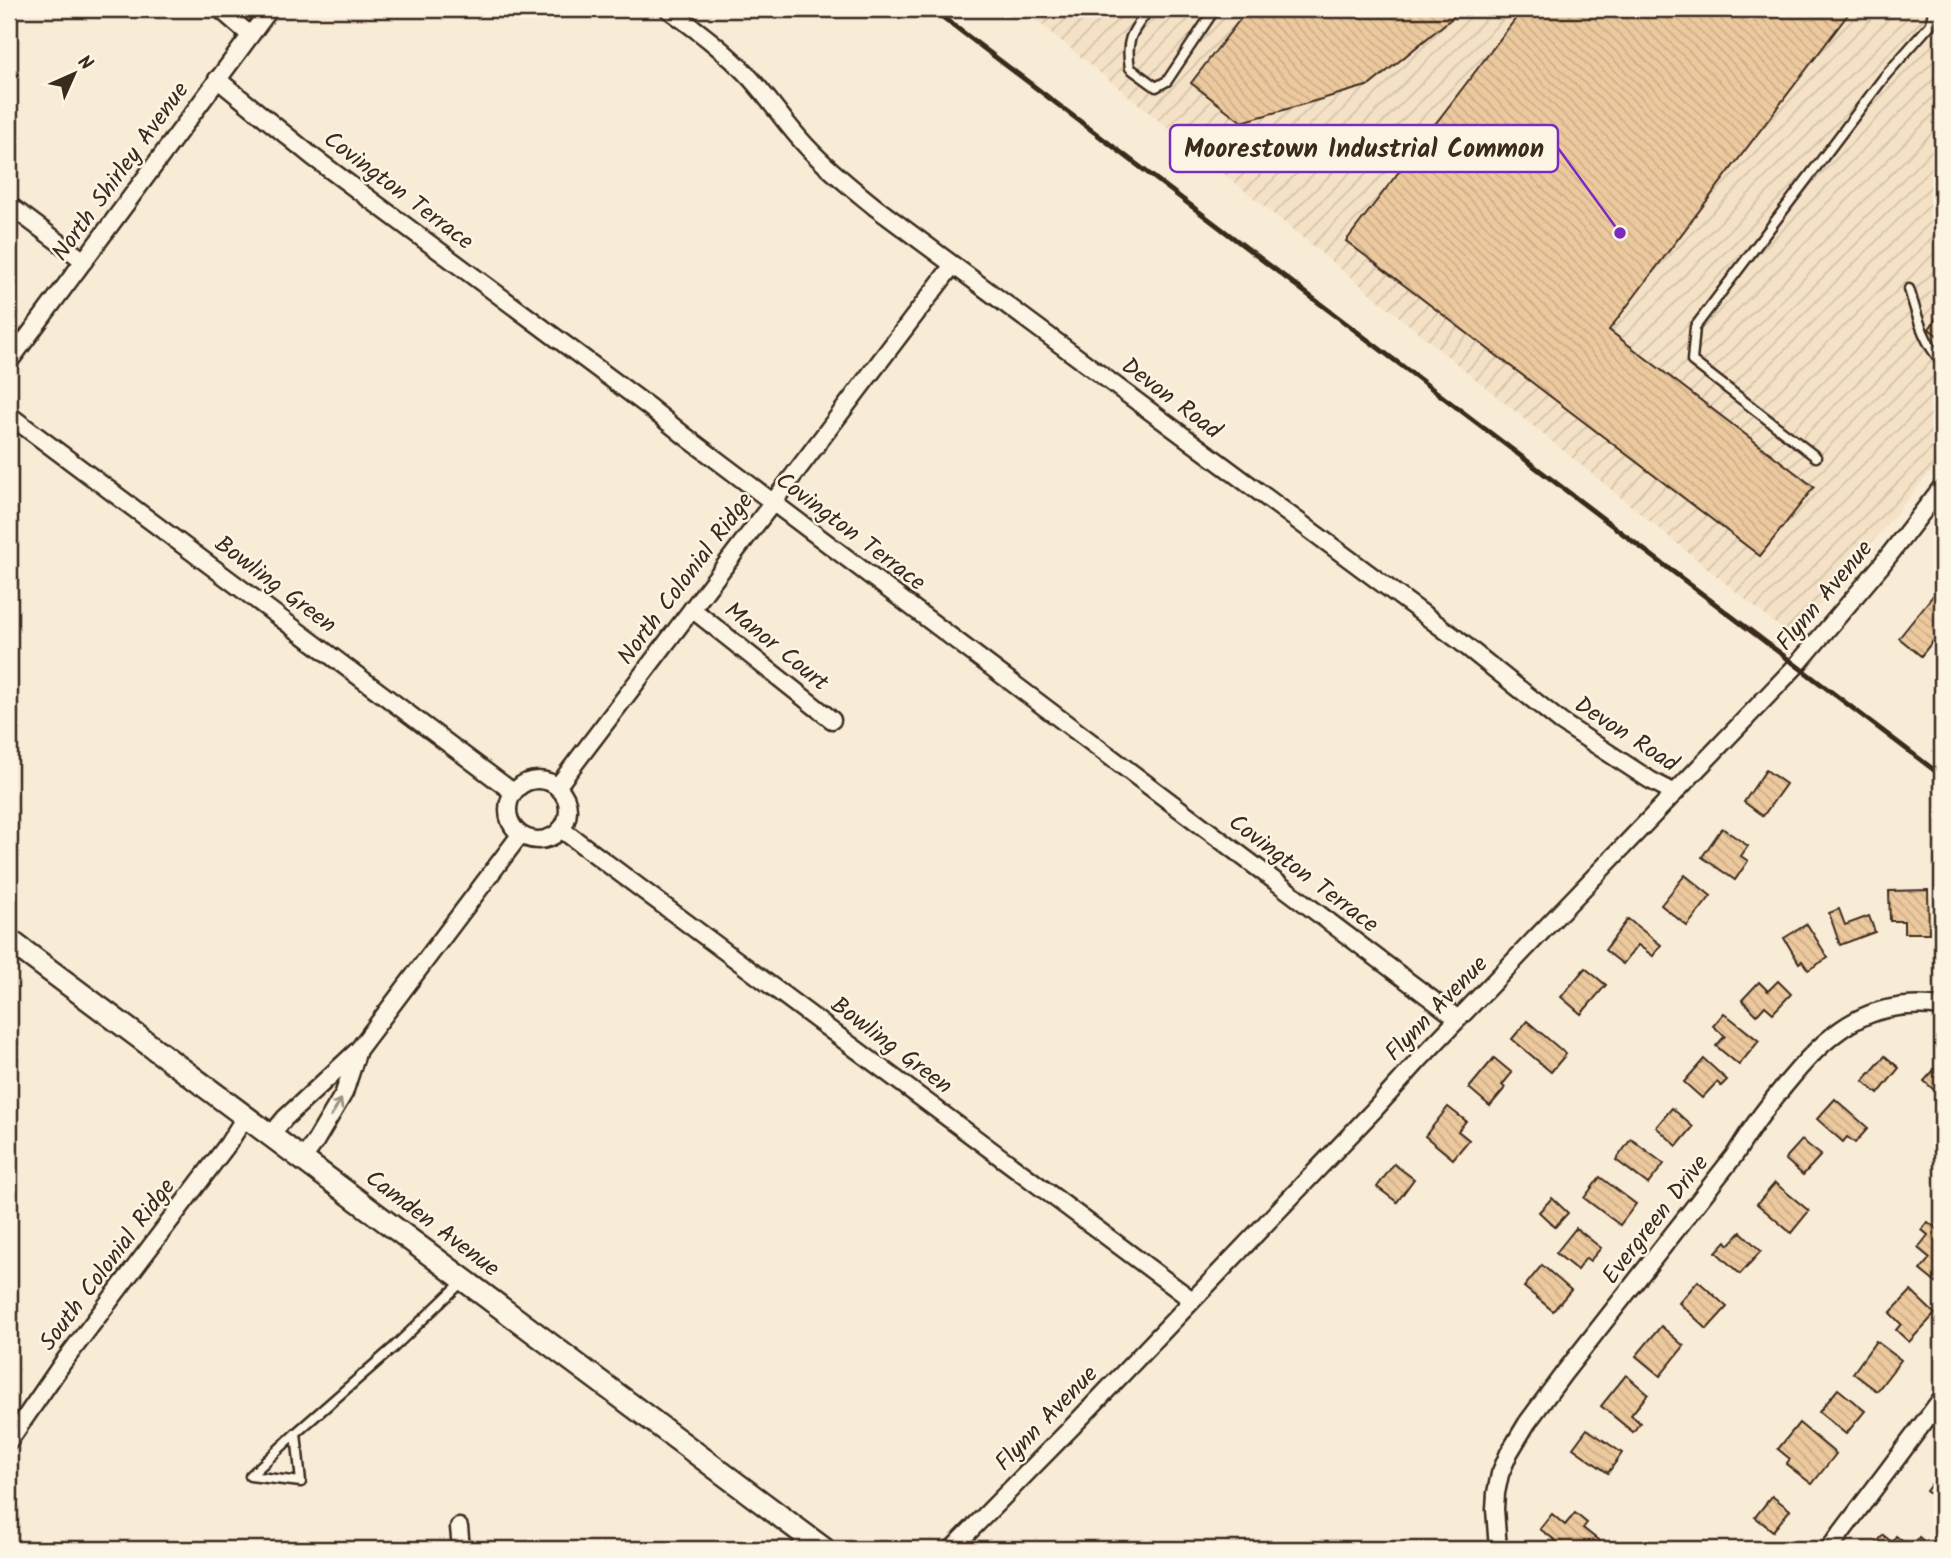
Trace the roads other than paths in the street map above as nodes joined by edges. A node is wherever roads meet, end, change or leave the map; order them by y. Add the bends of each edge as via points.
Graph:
1 (220, 9) edge
2 (270, 9) edge
3 (668, 9) edge
4 (1149, 9) edge
5 (1215, 9) edge
6 (1933, 9) edge
7 (250, 35) junction
8 (217, 79) junction
9 (9, 205) edge
10 (84, 261) junction
11 (953, 265) junction
12 (1909, 289) dead end
13 (9, 362) edge
14 (1942, 362) edge
15 (9, 415) edge
16 (1816, 457) dead end
17 (1942, 487) edge
18 (773, 502) junction
19 (692, 609) junction
20 (831, 720) dead end
21 (557, 787) junction
22 (513, 792) junction
23 (1675, 793) junction
24 (561, 829) junction
25 (520, 835) junction
26 (9, 940) edge
27 (1942, 1007) edge
28 (1458, 1019) junction
29 (358, 1050) junction
30 (245, 1117) junction
31 (270, 1136) junction
32 (302, 1160) junction
33 (463, 1281) junction
34 (1192, 1300) junction
35 (1942, 1398) edge
36 (296, 1433) junction
37 (9, 1441) edge
38 (459, 1527) dead end
39 (800, 1542) edge
40 (461, 1549) edge
41 (824, 1549) edge
42 (952, 1549) edge
43 (1498, 1549) edge
44 (1829, 1549) edge

1 - 7 street
2 - 7 street, North Shirley Avenue
3 - 11 street, Devon Road via 731,59 828,168
4 - 5 lane via 1131,33 1127,49 1130,68 1156,87 1167,81
6 - 16 lane via 1931,24 1885,76 1695,327 1692,361
7 - 8 street, North Shirley Avenue
8 - 10 street, North Shirley Avenue
8 - 18 street, Covington Terrace via 313,157
9 - 10 street
10 - 13 street, North Shirley Avenue
11 - 18 street, North Colonial Ridge
11 - 23 street, Devon Road via 1457,639 1561,722
12 - 14 lane via 1921,329
15 - 22 street, Bowling Green
17 - 23 street, Flynn Avenue via 1830,627
18 - 19 street, North Colonial Ridge
18 - 28 street, Covington Terrace
19 - 20 street, Manor Court
19 - 21 street, North Colonial Ridge
21 - 22 street via 539,780
21 - 24 street via 568,811
22 - 25 street via 507,810
23 - 28 street, Flynn Avenue
24 - 25 street via 542,840
24 - 34 street, Bowling Green
25 - 29 street
26 - 30 main road, Camden Avenue
27 - 43 street, Evergreen Drive via 1899,1005 1878,1010 1842,1027 1808,1056 1527,1423 1498,1484
28 - 34 street, Flynn Avenue
29 - 31 street
32 -> 29 street via 344,1093
30 - 31 main road, Camden Avenue
30 - 37 street, South Colonial Ridge
31 - 32 main road, Camden Avenue
32 - 33 main road, Camden Avenue
33 - 36 lane
33 - 39 main road, Camden Avenue
34 - 42 street, Flynn Avenue
35 - 44 street
36 - 36 lane via 301,1482 250,1476 286,1442
38 - 40 street
39 - 41 main road, Camden Avenue

